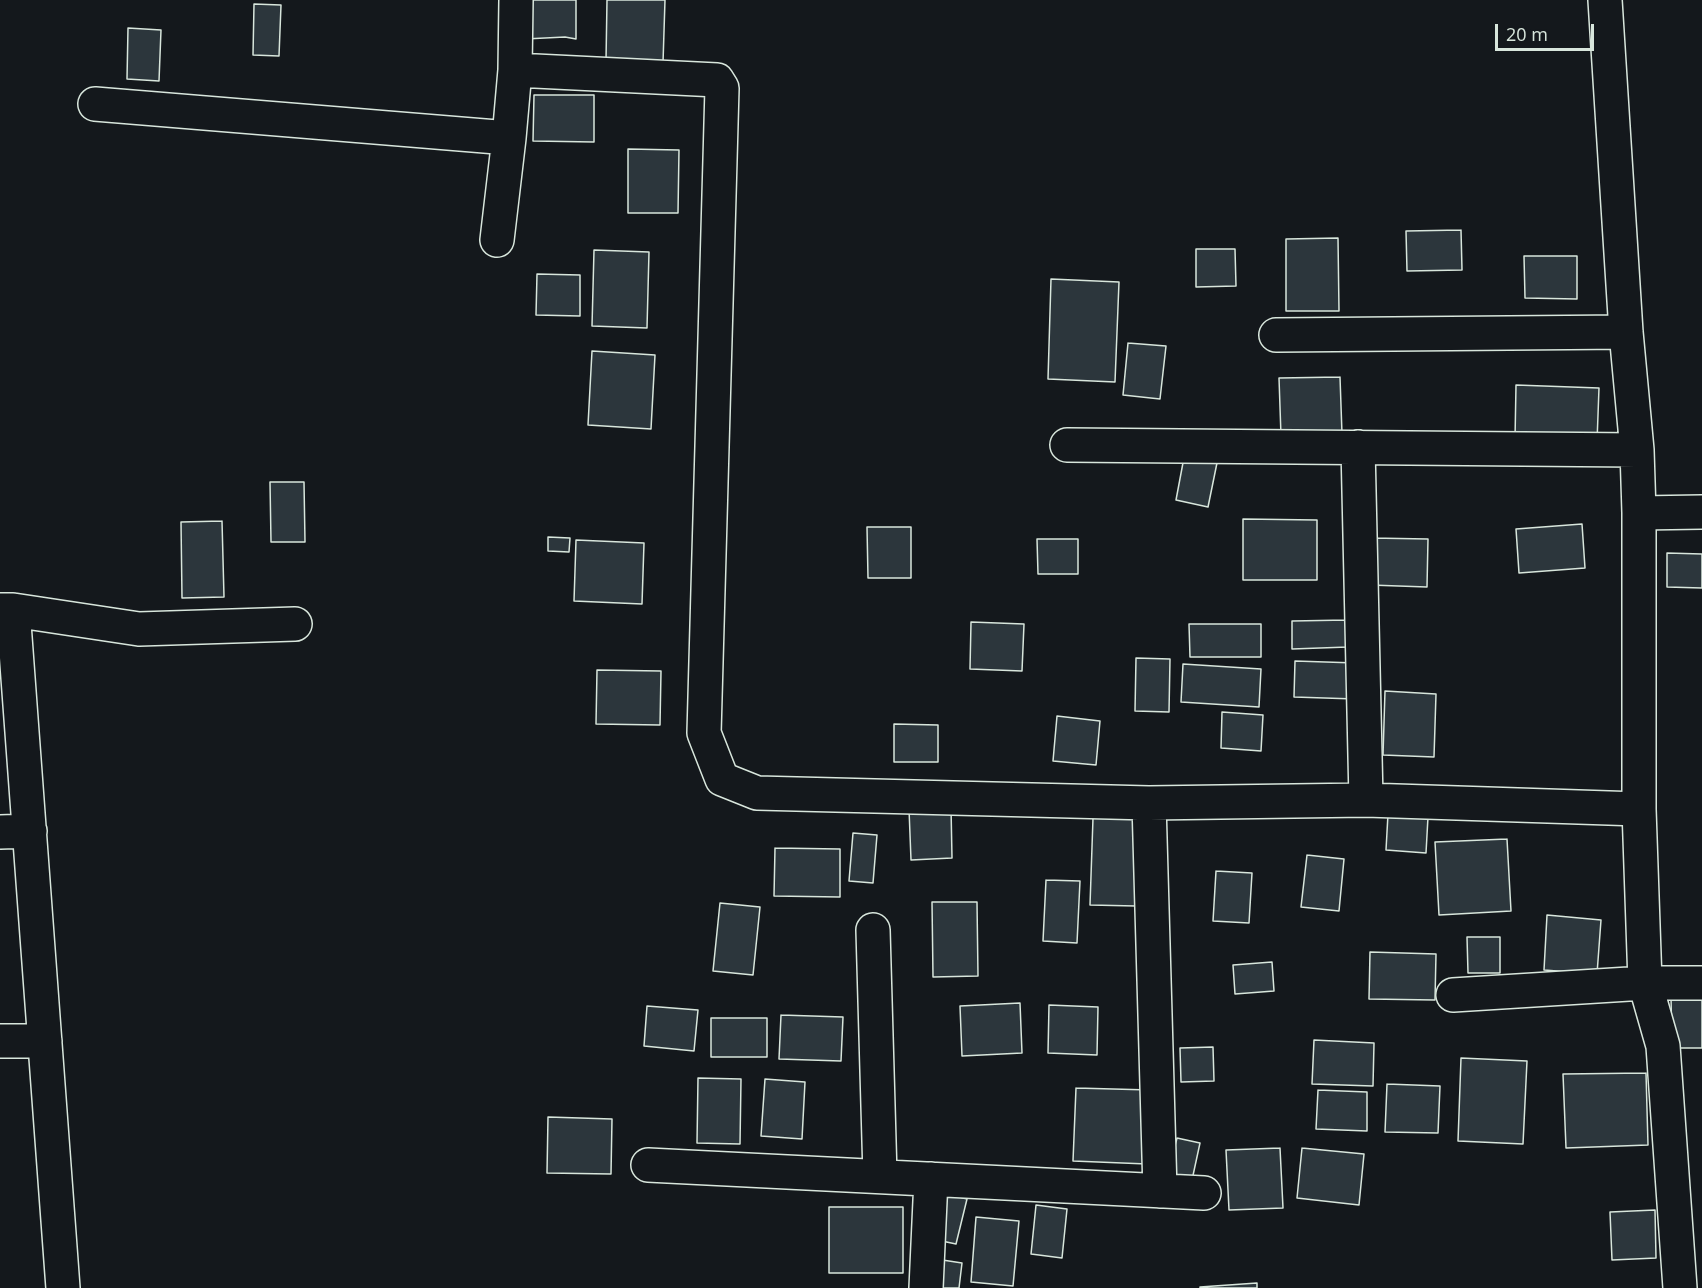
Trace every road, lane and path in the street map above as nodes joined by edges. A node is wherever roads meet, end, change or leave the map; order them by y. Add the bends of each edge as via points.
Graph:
1 (516, 0) edge
2 (1605, 0) edge
3 (514, 70) junction
4 (95, 104) dead end
5 (510, 138) junction
6 (497, 240) dead end
7 (1626, 332) junction
8 (1276, 335) dead end
9 (1067, 445) dead end
10 (1358, 447) junction
11 (1637, 450) junction
12 (1702, 512) edge
13 (1639, 513) junction
14 (7, 610) edge
15 (295, 624) dead end
16 (1366, 800) junction
17 (1149, 803) junction
18 (1639, 809) junction
19 (15, 832) edge
20 (873, 930) dead end
21 (1645, 983) junction
22 (1702, 983) edge
23 (1453, 995) dead end
24 (0, 1041) edge
25 (45, 1041) junction
26 (648, 1165) dead end
27 (880, 1176) junction
28 (931, 1179) junction
29 (1160, 1191) junction
30 (1204, 1193) dead end
31 (63, 1288) edge
32 (926, 1288) edge
33 (1680, 1288) edge

1 - 3 street
2 - 7 street
3 - 5 street
3 - 17 street via 717,80 722,88 704,733 722,779 757,793
4 - 5 street
5 - 6 street
7 - 8 street
7 - 11 street
9 - 10 street
10 - 11 street
10 - 16 street
11 - 13 street
12 - 13 street
13 - 18 street
14 - 15 street via 139,629
14 - 19 street
16 - 17 street
16 - 18 street
17 - 29 street
18 - 21 street
19 - 25 street
20 - 27 street
21 - 22 street
21 - 23 street
21 - 33 street via 1663,1046
24 - 25 street
25 - 31 street
26 - 27 street
27 - 28 street
28 - 29 street
28 - 32 street
29 - 30 street

